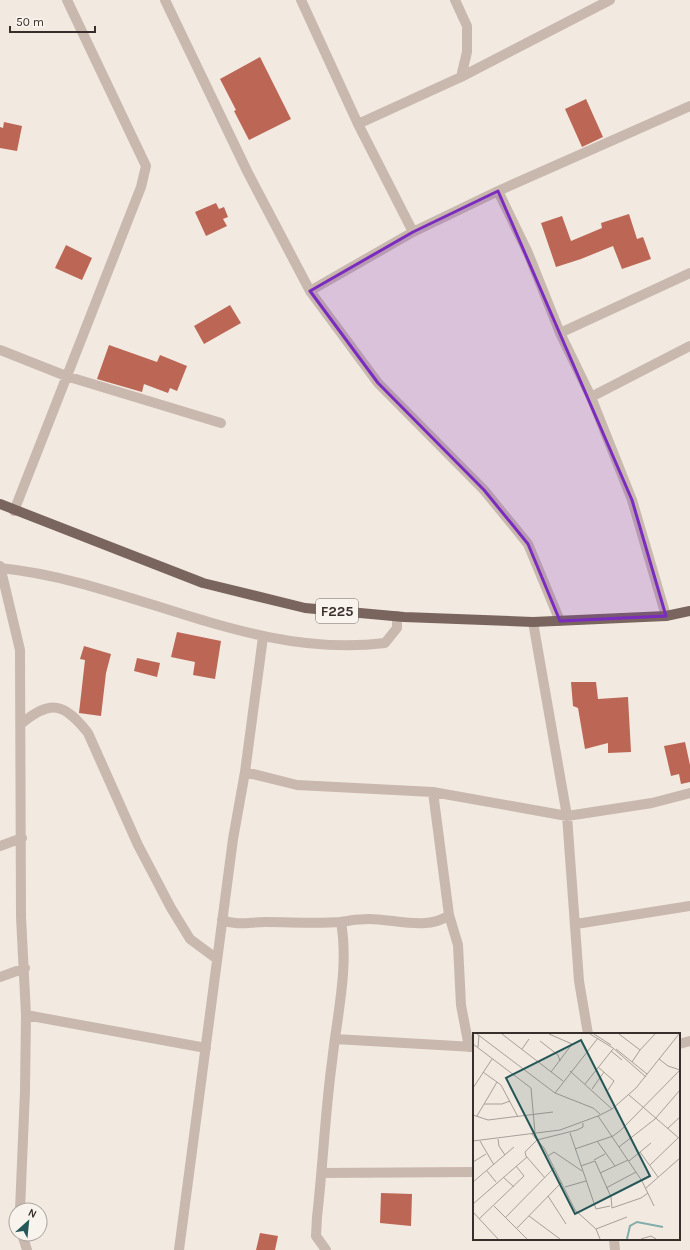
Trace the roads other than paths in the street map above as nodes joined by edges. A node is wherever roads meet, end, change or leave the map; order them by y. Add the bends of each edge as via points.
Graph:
1 (67, 0) edge
2 (165, 0) edge
3 (301, 0) edge
4 (456, 0) edge
5 (610, 0) edge
6 (461, 77) junction
7 (690, 106) edge
8 (358, 124) junction
9 (498, 191) junction
10 (413, 232) junction
11 (690, 273) edge
12 (310, 291) junction
13 (560, 334) junction
14 (690, 346) edge
15 (0, 350) edge
16 (66, 376) junction
17 (591, 397) junction
18 (221, 423) dead end
19 (0, 504) edge
20 (14, 510) junction
21 (0, 567) edge
22 (690, 611) edge
23 (397, 616) junction
24 (666, 616) junction
25 (533, 622) junction
26 (560, 622) junction
27 (263, 638) junction
28 (21, 724) junction
29 (245, 772) junction
30 (433, 792) junction
31 (690, 793) edge
32 (567, 816) junction
33 (22, 838) junction
34 (0, 846) edge
35 (690, 906) edge
36 (448, 915) junction
37 (222, 920) junction
38 (342, 922) junction
39 (576, 924) junction
40 (217, 959) junction
41 (25, 968) junction
42 (0, 977) edge
43 (26, 1015) junction
44 (588, 1033) edge
45 (335, 1039) junction
46 (690, 1041) edge
47 (680, 1044) edge
48 (471, 1047) edge
49 (206, 1048) junction
50 (473, 1172) edge
51 (322, 1173) junction
52 (20, 1202) edge
53 (614, 1240) edge
54 (179, 1250) edge
55 (326, 1250) edge
56 (615, 1250) edge

1 - 16 street via 146,166 141,187
2 - 12 street via 248,173
3 - 8 street
4 - 6 street via 467,26 467,52
5 - 6 street
6 - 8 street
7 - 9 street
8 - 10 street
9 - 10 street
9 - 13 street via 528,253
10 - 12 street
11 - 13 street
12 - 26 street via 378,383 484,490 528,544
13 - 17 street
14 - 17 street
15 - 16 street
16 - 18 street
16 - 20 street
17 - 24 street via 632,500
19 - 20 main road, F225
20 - 23 main road, F225 via 203,583 305,608
21 - 27 street via 60,578
21 - 28 street via 20,650
22 - 24 main road, F225
23 - 25 main road, F225
23 - 27 street via 397,628 385,644 330,646
24 - 26 main road, F225
25 - 26 main road, F225
25 - 32 street
27 - 29 street
28 - 33 street
28 - 40 street via 44,708 54,707 76,717 88,732 138,845 171,908 190,939
29 - 30 street via 297,785
29 - 37 street
30 - 32 street
30 - 36 street
31 - 32 street via 652,803
32 - 39 street
33 - 34 street
33 - 41 street via 21,917
35 - 39 street
36 - 38 street via 442,920 428,923 368,919
36 - 48 street via 456,938 462,1005
37 - 38 street via 235,924
37 - 40 street
38 - 45 street via 344,964
39 - 44 street via 579,981
40 - 49 street
41 - 42 street
41 - 43 street
43 - 49 street
43 - 52 street
45 - 48 street
45 - 51 street
46 - 47 street
49 - 54 street
50 - 51 street
51 - 55 street via 316,1236
53 - 56 street

